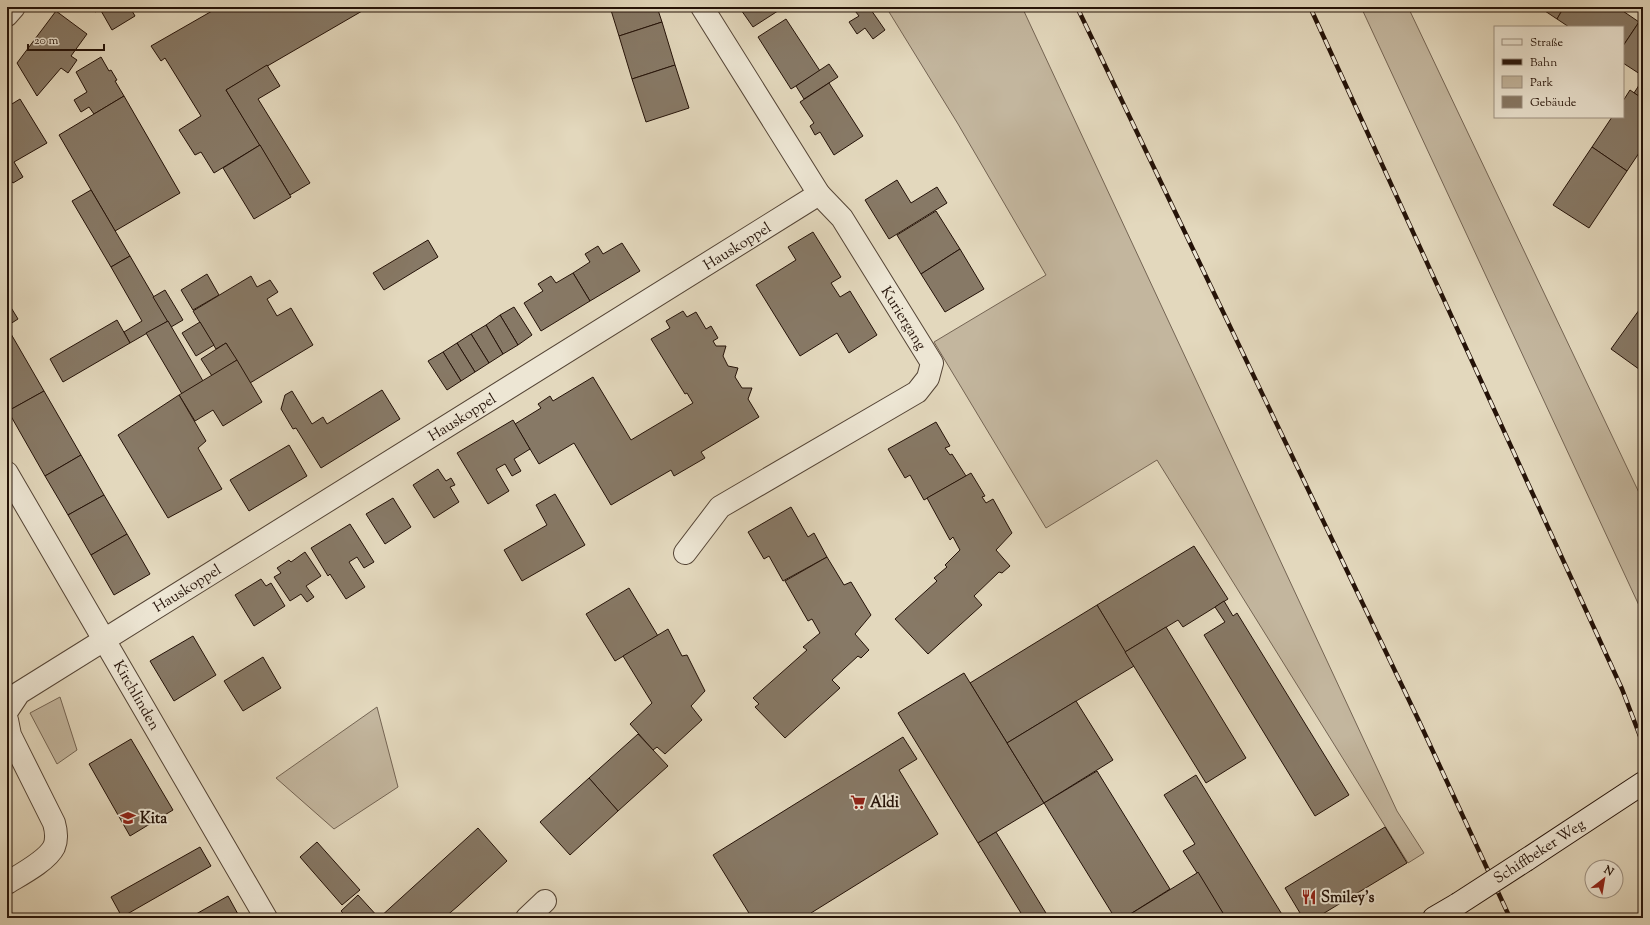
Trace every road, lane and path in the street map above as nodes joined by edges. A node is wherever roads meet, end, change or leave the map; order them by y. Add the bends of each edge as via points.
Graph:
1 (14, 7) edge
2 (702, 7) edge
3 (7, 15) edge
4 (819, 194) junction
5 (7, 473) edge
6 (685, 553) dead end
7 (105, 639) junction
8 (7, 711) edge
9 (7, 720) edge
10 (1643, 784) edge
11 (7, 883) edge
12 (545, 901) dead end
13 (266, 918) edge
14 (527, 918) edge
15 (1434, 918) edge

1 - 3 street
2 - 4 street, Kuriergang
4 - 6 street, Kuriergang via 842,218 932,363 928,378 917,392 720,507
4 - 7 street, Hauskoppel
5 - 7 street, Kirchlinden
7 - 8 street, Hauskoppel via 19,693
7 - 13 street, Kirchlinden
9 - 11 street via 10,735 54,823 56,833 54,846 47,856
10 - 15 street, Schiffbeker Weg, bridge
12 - 14 street

